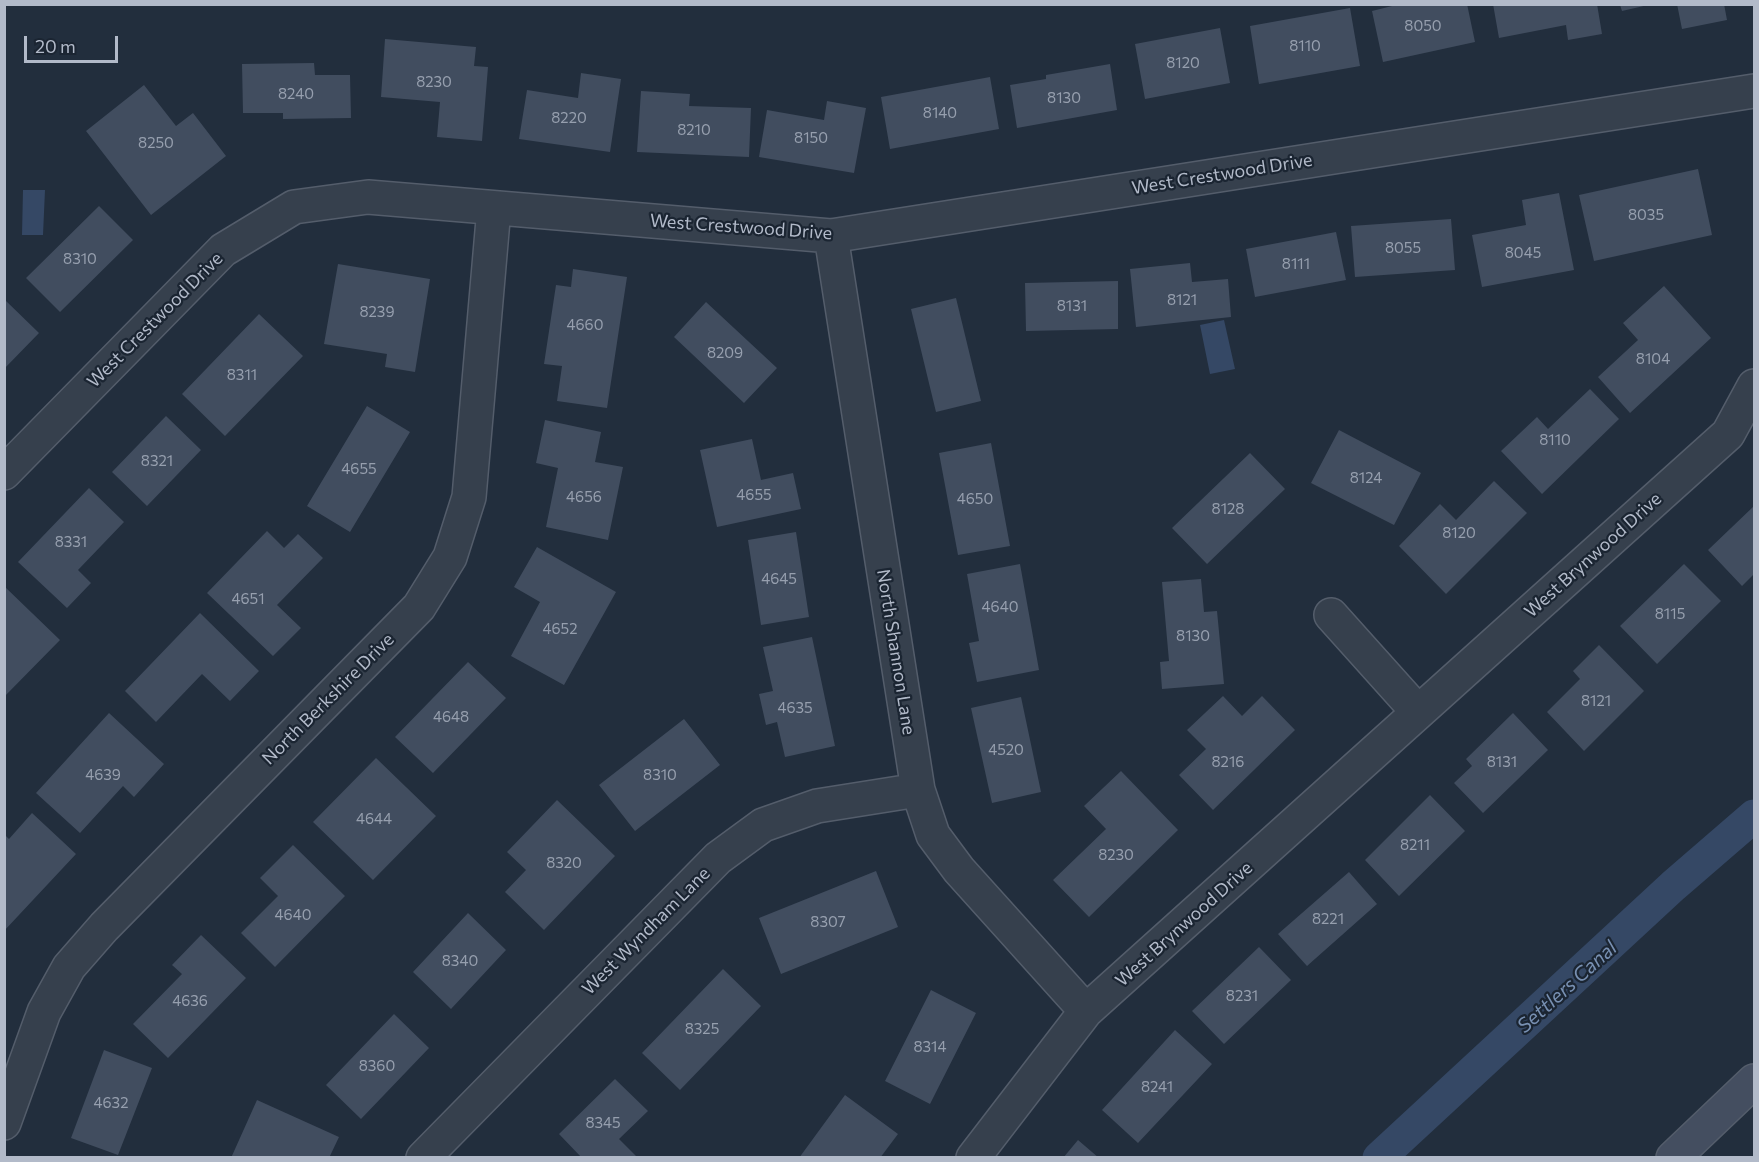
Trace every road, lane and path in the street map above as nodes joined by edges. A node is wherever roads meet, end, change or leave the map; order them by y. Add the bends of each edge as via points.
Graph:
1 (1755, 91) edge
2 (494, 208) junction
3 (831, 236) junction
4 (1755, 386) edge
5 (4, 473) edge
6 (1331, 615) dead end
7 (1418, 712) junction
8 (918, 790) junction
9 (1086, 1011) junction
10 (1755, 1081) edge
11 (4, 1124) edge
12 (423, 1158) edge
13 (973, 1158) edge
14 (1673, 1158) edge

1 - 3 street, West Crestwood Drive
2 - 3 street, West Crestwood Drive
2 - 5 street, West Crestwood Drive via 368,197 294,207 223,250
2 - 11 street, North Berkshire Drive via 470,497 450,557 419,606 69,967 45,1012
3 - 8 street, North Shannon Lane
4 - 7 street, West Brynwood Drive via 1728,434
6 - 7 street
7 - 9 street, West Brynwood Drive
8 - 9 street, North Shannon Lane via 933,834 959,870
8 - 12 street, West Wyndham Lane via 817,806 763,825 727,851
9 - 13 street, West Brynwood Drive
10 - 14 street

